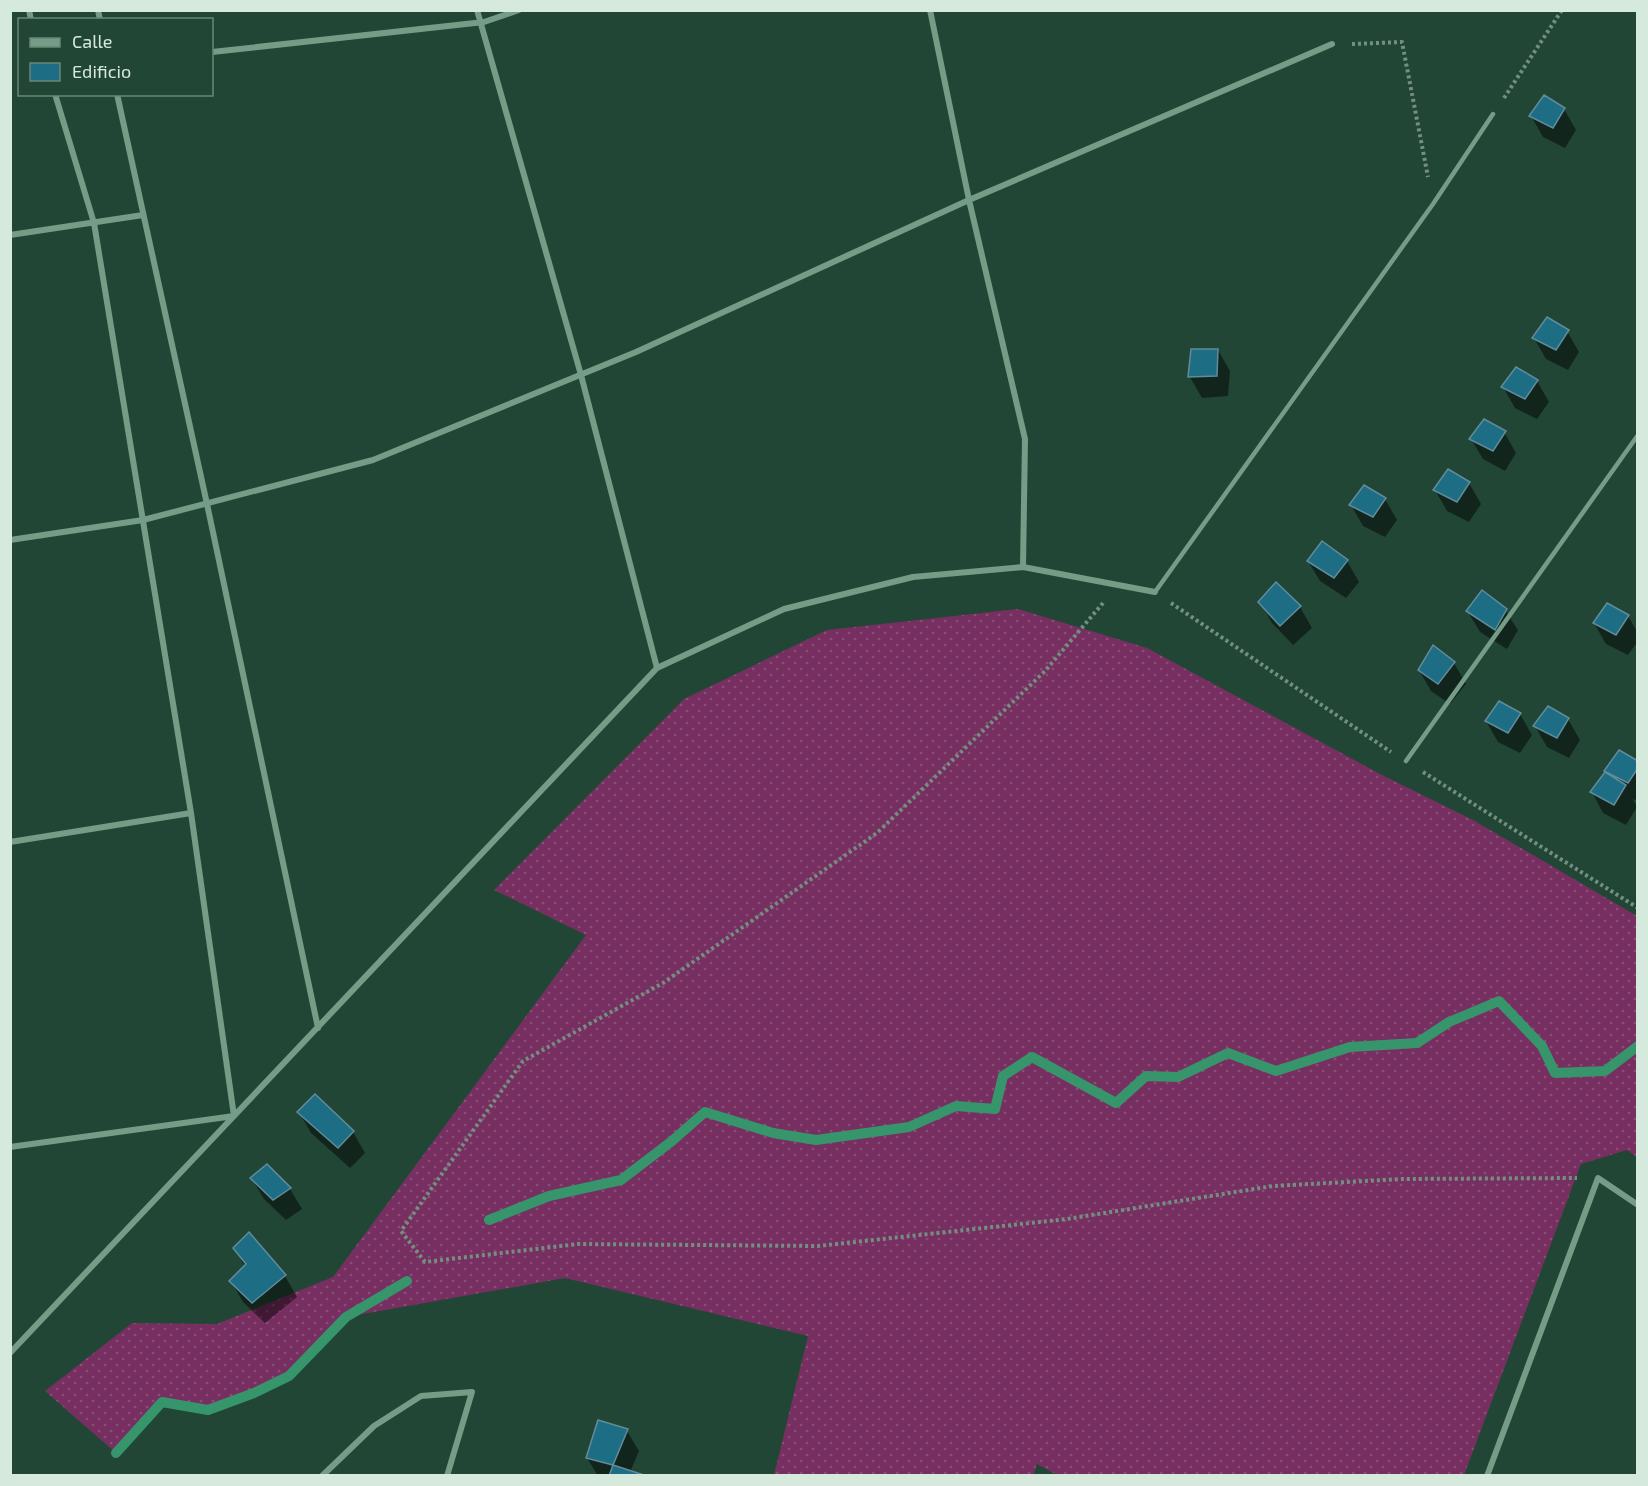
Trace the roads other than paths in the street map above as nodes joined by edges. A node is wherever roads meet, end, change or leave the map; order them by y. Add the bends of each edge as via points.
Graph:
1 (477, 10) edge
2 (519, 10) edge
3 (930, 10) edge
4 (480, 23) junction
5 (1332, 44) road end
6 (213, 52) edge
7 (56, 96) edge
8 (117, 96) edge
9 (1493, 114) road end
10 (969, 200) junction
11 (143, 215) junction
12 (94, 223) junction
13 (10, 235) edge
14 (581, 375) junction
15 (1638, 435) edge
16 (207, 504) junction
17 (143, 520) junction
18 (10, 540) edge
19 (1023, 567) junction
20 (1155, 592) joint
21 (657, 668) junction
22 (1406, 761) dead end
23 (191, 813) junction
24 (10, 842) edge
25 (318, 1028) junction
26 (234, 1116) junction
27 (10, 1147) edge
28 (1638, 1205) edge
29 (10, 1353) edge
30 (322, 1476) edge
31 (447, 1476) edge
32 (1487, 1476) edge

1 - 4 street
2 - 4 street
3 - 10 street
4 - 6 street
4 - 14 street
5 - 10 street
7 - 12 street
8 - 11 street
9 - 20 lane
10 - 14 street
10 - 19 street via 1025,439
11 - 12 street
11 - 16 street
12 - 13 street
12 - 17 street
14 - 16 street via 373,460
14 - 21 street
15 - 22 lane
16 - 17 street
16 - 25 street
17 - 18 street
17 - 23 street
19 - 20 street
19 - 21 street via 914,577 784,609
21 - 25 street
23 - 24 street
23 - 26 street
25 - 26 street
26 - 27 street
26 - 29 street
28 - 32 street via 1598,1178
30 - 31 street via 374,1426 421,1396 472,1392

